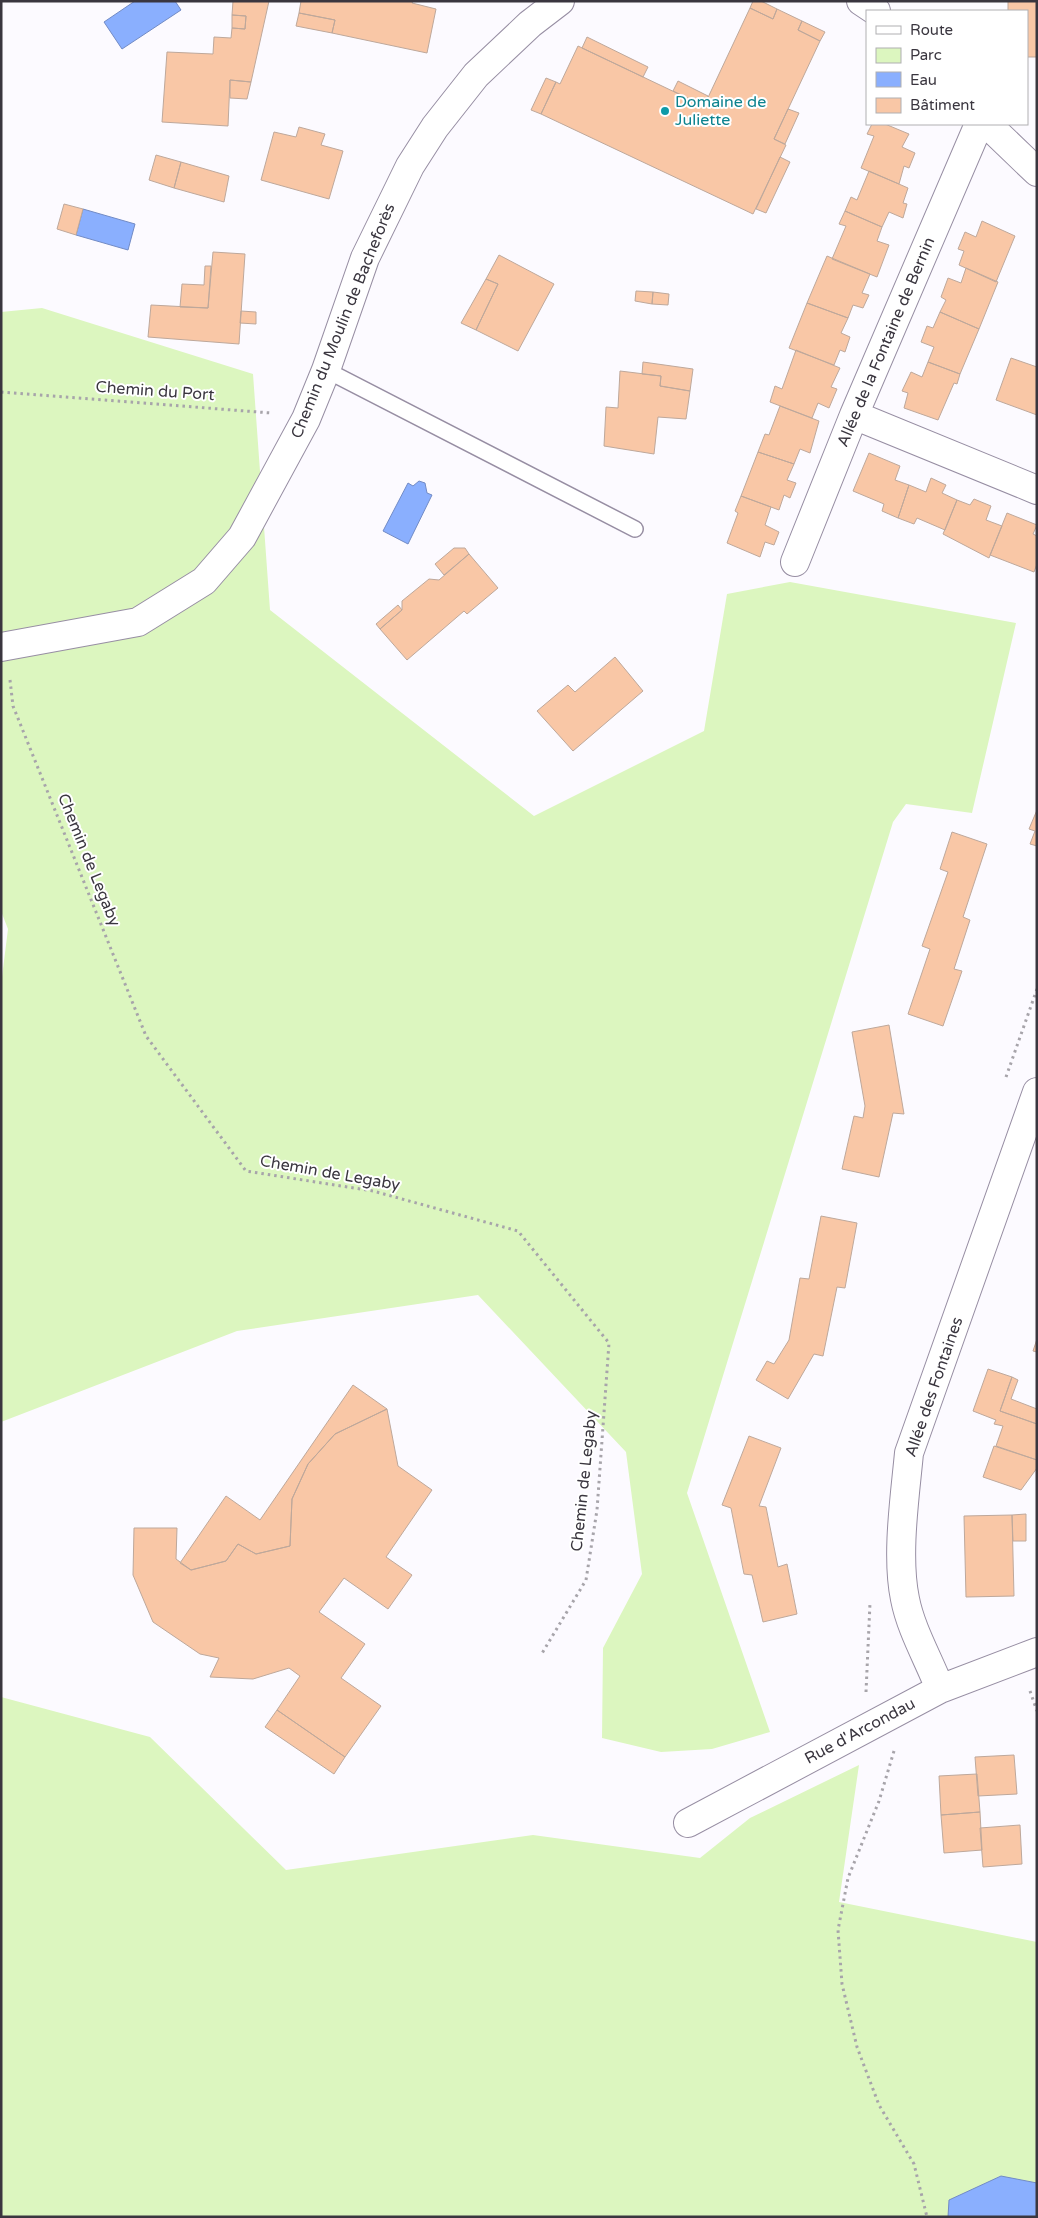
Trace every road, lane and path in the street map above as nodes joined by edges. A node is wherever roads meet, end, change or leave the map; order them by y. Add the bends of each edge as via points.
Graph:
1 (560, 1) edge
2 (861, 1) edge
3 (874, 10) edge
4 (979, 125) edge
5 (988, 125) edge
6 (1037, 172) edge
7 (326, 370) junction
8 (1, 392) edge
9 (854, 415) junction
10 (306, 419) junction
11 (1037, 490) edge
12 (635, 529) dead end
13 (795, 562) dead end
14 (3, 647) edge
15 (1037, 1092) edge
16 (1037, 1652) edge
17 (541, 1655) dead end
18 (1029, 1688) dead end
19 (940, 1689) junction
20 (908, 1705) junction
21 (1037, 1711) edge
22 (688, 1823) dead end
23 (927, 2217) edge

1 - 7 street, Chemin du Moulin de Bacheforès via 530,24 476,75 435,127 406,174 365,258
2 - 3 street
4 - 9 street, Allée de la Fontaine de Bernin
5 - 6 street
7 - 10 street, Chemin du Moulin de Bacheforès
7 - 12 lane
8 - 10 path, Chemin du Port via 272,413
9 - 11 street
9 - 13 street, Allée de la Fontaine de Bernin
10 - 14 street, Chemin du Moulin de Bacheforès via 242,537 204,581 138,622
14 - 17 path, Chemin de Legaby via 13,706 146,1036 246,1170 373,1191 518,1231 609,1343 597,1510 586,1580
15 - 19 street, Allée des Fontaines via 909,1453 902,1570 905,1600
16 - 19 street, Rue d'Arcondau
18 - 21 path
19 - 20 street, Rue d'Arcondau
20 - 22 street, Rue d'Arcondau
20 - 23 path via 879,1801 848,1878 838,1930 842,1984 857,2047 880,2105 914,2164

